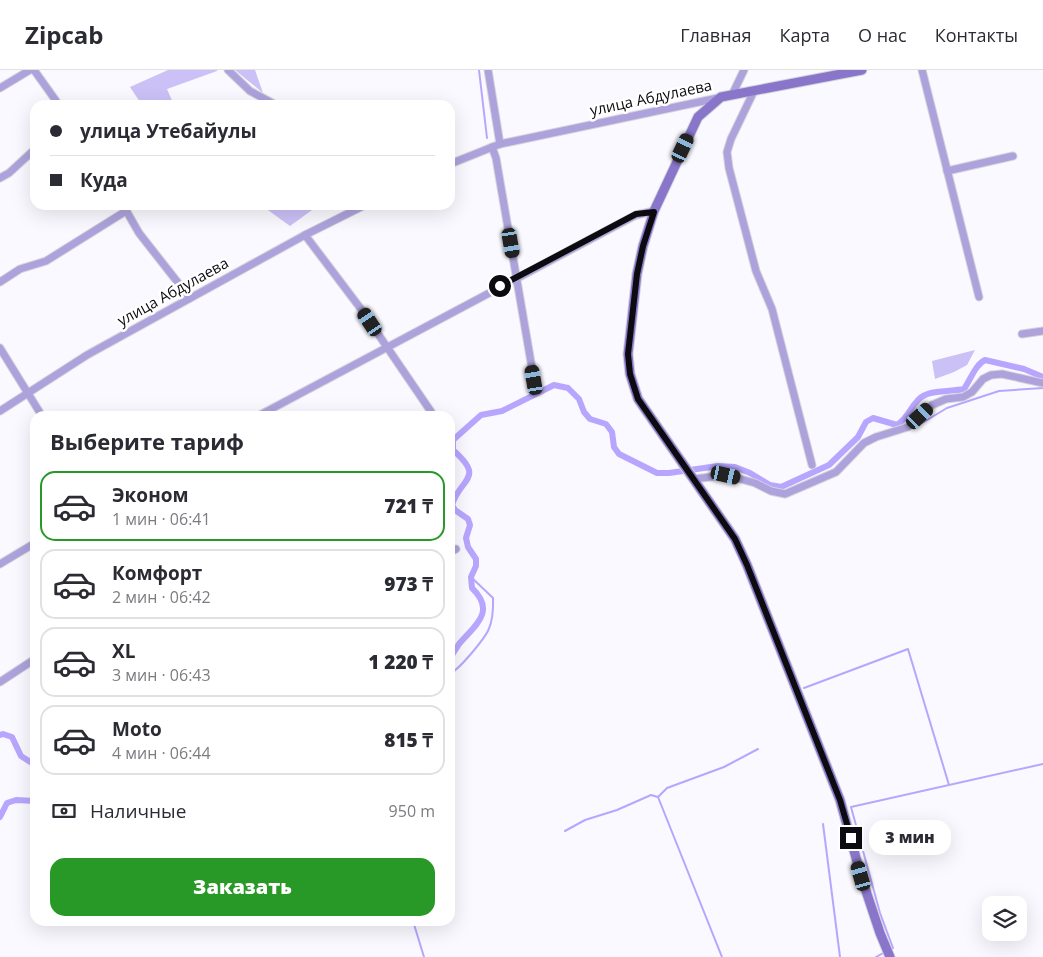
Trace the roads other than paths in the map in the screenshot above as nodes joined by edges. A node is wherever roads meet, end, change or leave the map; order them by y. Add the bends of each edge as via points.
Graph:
1 (30, 70) edge
2 (34, 70) edge
3 (228, 70) edge
4 (488, 70) edge
5 (744, 70) edge
6 (862, 70) edge
7 (922, 70) edge
8 (0, 88) edge
9 (754, 91) junction
10 (732, 95) junction
11 (721, 97) junction
12 (55, 100) edge
13 (267, 100) edge
14 (500, 144) junction
15 (492, 147) junction
16 (30, 153) edge
17 (1013, 156) dead end
18 (455, 162) edge
19 (947, 171) junction
20 (0, 178) edge
21 (121, 210) edge
22 (125, 210) edge
23 (354, 210) edge
24 (654, 212) junction
25 (306, 235) junction
26 (516, 277) junction
27 (0, 282) edge
28 (979, 297) dead end
29 (190, 298) junction
30 (1043, 332) edge
31 (1022, 334) dead end
32 (0, 348) edge
33 (387, 348) junction
34 (534, 380) dead end
35 (1043, 383) edge
36 (27, 394) junction
37 (0, 411) edge
38 (39, 411) edge
39 (267, 411) edge
40 (431, 411) edge
41 (812, 465) dead end
42 (690, 473) junction
43 (30, 546) edge
44 (0, 564) edge
45 (30, 662) edge
46 (0, 682) edge
47 (888, 952) edge

1 - 8 street
2 - 12 street
3 - 13 street via 250,90
4 - 14 street
5 - 10 street
6 - 9 main road, улица Абдулаева
7 - 19 street
9 - 10 main road, улица Абдулаева
9 - 41 street via 731,138 727,152 729,168 756,270 772,309
10 - 11 main road, улица Абдулаева
11 - 14 street, улица Абдулаева
11 - 24 main road via 698,117
14 - 15 street, улица Абдулаева
15 - 18 street, улица Абдулаева
15 - 26 street
16 - 20 street
17 - 19 street
19 - 28 street
21 - 27 street via 46,261 20,269
22 - 29 street via 139,233
23 - 25 street, улица Абдулаева
24 - 26 street via 636,214
24 - 42 main road via 637,274 628,354 630,374 638,399
25 - 29 street, улица Абдулаева
25 - 33 street
26 - 33 street
26 - 34 street
29 - 36 street, улица Абдулаева via 87,355
30 - 31 street
32 - 36 street
33 - 39 street
33 - 40 street
35 - 42 street via 1002,374 991,375 963,397 932,405 908,428 864,443 836,472 784,494 726,475
36 - 37 street, улица Абдулаева
36 - 38 street
42 - 47 main road via 735,539 747,565 840,800 861,876
43 - 44 street
45 - 46 street

